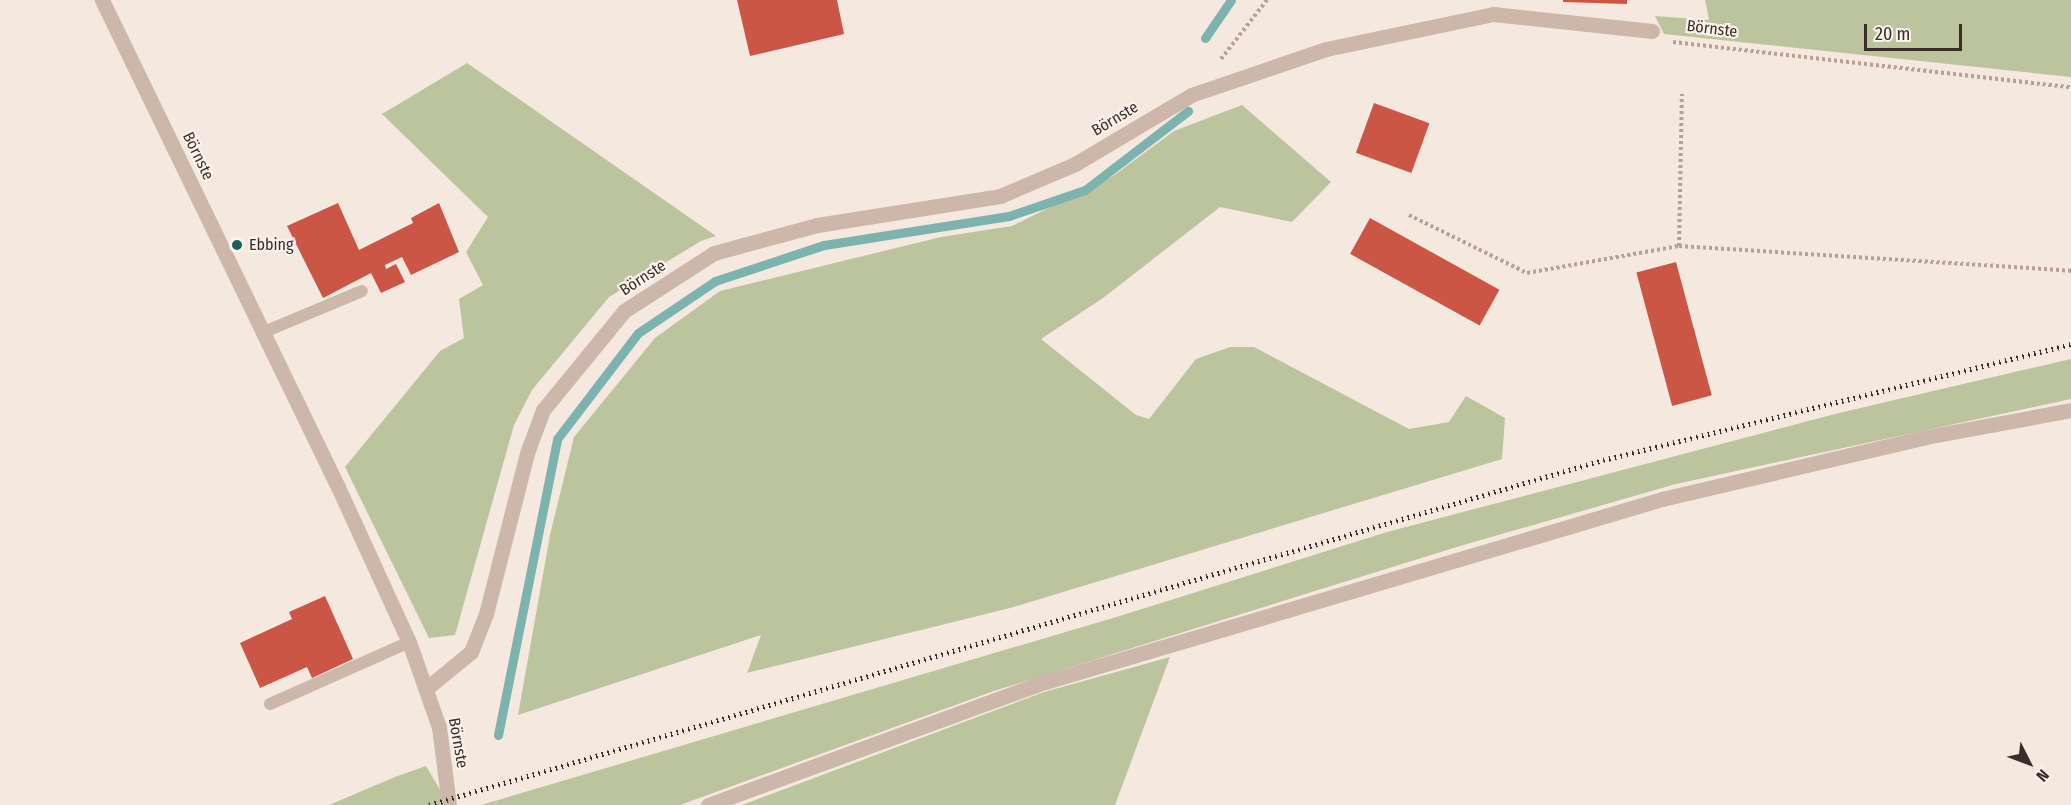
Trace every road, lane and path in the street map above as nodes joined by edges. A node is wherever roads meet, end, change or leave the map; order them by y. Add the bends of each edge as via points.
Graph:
1 (102, 0) edge
2 (1267, 0) edge
3 (1652, 31) joint
4 (1218, 62) dead end
5 (2071, 87) edge
6 (1682, 94) dead end
7 (1409, 215) dead end
8 (1679, 246) junction
9 (2071, 271) edge
10 (362, 291) dead end
11 (264, 332) junction
12 (2071, 410) edge
13 (408, 642) junction
14 (427, 688) junction
15 (270, 704) dead end
16 (449, 805) edge
17 (708, 805) edge

1 - 11 street, Börnste
2 - 4 path
3 - 5 path, Börnste via 1667,42
3 - 14 street, Börnste via 1493,14 1326,49 1191,94 1075,164 1000,196 817,225 714,254 624,311 543,410 527,453 486,614 471,652
6 - 8 path
7 - 8 path via 1527,273
8 - 9 path
10 - 11 lane
11 - 13 street, Börnste
12 - 17 street via 1926,437 1662,499 1045,682
13 - 14 street, Börnste
13 - 15 lane
14 - 16 street, Börnste via 439,727

